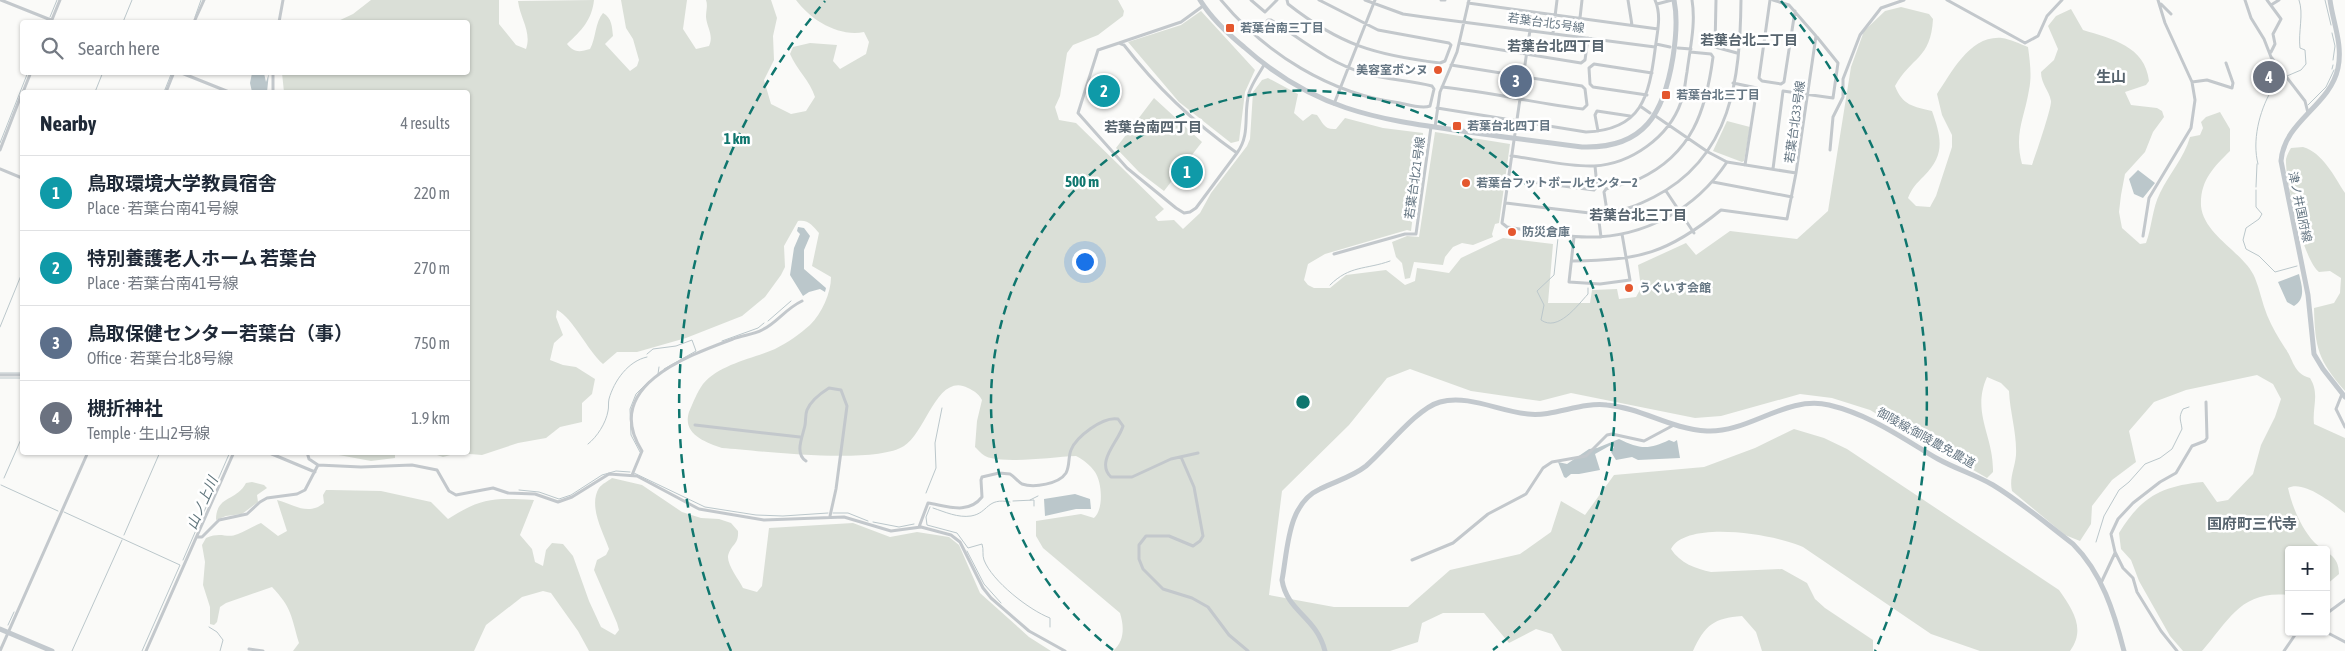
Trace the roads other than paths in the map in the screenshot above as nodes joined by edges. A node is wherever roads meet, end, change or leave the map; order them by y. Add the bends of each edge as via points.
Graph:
1 (1, 0) edge
2 (60, 0) edge
3 (204, 0) edge
4 (284, 0) edge
5 (1221, 0) edge
6 (1251, 0) edge
7 (1277, 0) edge
8 (1287, 0) edge
9 (1319, 0) edge
10 (1365, 0) edge
11 (1440, 0) edge
12 (1445, 0) edge
13 (1558, 0) edge
14 (1582, 0) edge
15 (1628, 0) edge
16 (1673, 0) edge
17 (1692, 0) edge
18 (1716, 0) edge
19 (1740, 0) edge
20 (1771, 0) edge
21 (1904, 0) edge
22 (1947, 0) edge
23 (2062, 0) edge
24 (2245, 0) edge
25 (2267, 0) edge
26 (2279, 0) edge
27 (2330, 0) edge
28 (1374, 2) edge
29 (1468, 2) edge
30 (1656, 2) edge
31 (2159, 2) edge
32 (1202, 3) edge
33 (2272, 5) junction
34 (1795, 12) junction
35 (2171, 14) dead end
36 (1556, 15) junction
37 (1580, 18) junction
38 (46, 20) edge
39 (52, 20) edge
40 (195, 20) edge
41 (279, 20) edge
42 (1465, 22) junction
43 (1365, 25) junction
44 (1632, 25) junction
45 (1658, 29) junction
46 (1530, 30) junction
47 (1553, 33) junction
48 (1254, 34) junction
49 (1816, 36) junction
50 (1588, 38) junction
51 (1119, 42) junction
52 (1459, 43) junction
53 (1357, 46) junction
54 (1656, 46) junction
55 (1670, 47) dead end
56 (1678, 48) dead end
57 (1690, 51) junction
58 (1737, 53) junction
59 (2270, 53) junction
60 (1526, 54) junction
61 (2226, 63) dead end
62 (1264, 65) junction
63 (1451, 65) junction
64 (1349, 67) junction
65 (2338, 67) junction
66 (2345, 67) edge
67 (1652, 72) junction
68 (30, 75) edge
69 (173, 75) edge
70 (186, 75) edge
71 (274, 75) edge
72 (1523, 77) junction
73 (2192, 82) junction
74 (1733, 83) junction
75 (1442, 86) junction
76 (1340, 88) junction
77 (24, 90) edge
78 (167, 90) edge
79 (223, 90) edge
80 (273, 90) edge
81 (1647, 95) junction
82 (1807, 95) junction
83 (1519, 99) junction
84 (20, 100) edge
85 (1334, 104) junction
86 (1640, 106) junction
87 (1437, 108) junction
88 (2308, 113) junction
89 (1652, 114) junction
90 (1630, 117) junction
91 (1516, 121) junction
92 (1668, 125) junction
93 (1433, 127) junction
94 (1598, 131) junction
95 (1513, 138) junction
96 (1688, 138) junction
97 (0, 150) edge
98 (1830, 150) dead end
99 (1708, 152) junction
100 (1237, 153) junction
101 (1511, 156) junction
102 (1727, 162) junction
103 (1744, 165) junction
104 (1594, 166) junction
105 (0, 169) edge
106 (1773, 169) junction
107 (1796, 173) junction
108 (20, 177) edge
109 (1509, 179) junction
110 (1713, 182) junction
111 (1666, 191) junction
112 (1792, 197) junction
113 (1506, 203) junction
114 (1678, 211) junction
115 (1694, 233) junction
116 (1622, 234) junction
117 (2142, 236) dead end
118 (1574, 237) junction
119 (1601, 237) junction
120 (1334, 254) dead end
121 (1626, 258) junction
122 (1572, 261) junction
123 (802, 302) dead end
124 (0, 375) edge
125 (20, 375) edge
126 (2344, 395) edge
127 (2206, 402) dead end
128 (695, 425) dead end
129 (1672, 426) junction
130 (2345, 427) edge
131 (800, 437) junction
132 (1198, 453) dead end
133 (87, 455) edge
134 (233, 455) edge
135 (275, 455) edge
136 (307, 455) edge
137 (1181, 457) junction
138 (806, 461) dead end
139 (318, 465) junction
140 (315, 472) junction
141 (632, 475) junction
142 (829, 516) junction
143 (919, 527) junction
144 (197, 537) junction
145 (2115, 552) junction
146 (1412, 560) dead end
147 (2101, 583) junction
148 (2345, 600) edge
149 (2330, 611) edge
150 (0, 628) edge
151 (8, 632) junction
152 (2330, 634) edge
153 (2294, 636) edge
154 (2345, 642) edge
155 (249, 648) dead end
156 (0, 651) edge
157 (52, 651) edge
158 (146, 651) edge
159 (263, 651) edge
160 (1065, 651) edge
161 (1248, 651) edge
162 (1325, 651) edge
163 (2124, 651) edge
164 (2177, 651) edge
165 (2284, 651) edge

1 - 38 street
2 - 39 street
3 - 40 street
4 - 41 street
5 - 48 street
6 - 7 street via 1265,12
8 - 53 street via 1301,14
9 - 43 street
10 - 28 street, 若葉台北5号線
11 - 12 street
13 - 36 street
14 - 37 street
15 - 44 street
16 - 30 street
16 - 89 street via 1677,20 1669,82 1663,100
17 - 57 street
18 - 58 street via 1715,47
19 - 58 street
20 - 34 street via 1786,3
20 - 34 street via 1760,81 1784,82
21 - 98 street via 1881,8 1860,35 1843,79 1843,97 1833,116
22 - 23 street via 2025,43 2038,36 2047,16
24 - 59 street
25 - 33 street
26 - 33 street
27 - 65 street, 津ノ井国府線 via 2339,44
28 - 42 street, 若葉台北5号線 via 1403,14
28 - 43 street
29 - 36 street
29 - 42 street
30 - 45 street
31 - 35 street
31 - 73 street
32 - 51 street via 1181,22
32 - 62 street via 1236,41
33 - 59 street via 2281,19 2273,34 2275,44
34 - 49 street
36 - 37 street
36 - 47 street
37 - 44 street
42 - 46 street, 若葉台北5号線
42 - 52 street
43 - 53 street
43 - 53 street via 1398,35 1448,42 1451,46 1445,61 1440,63 1386,56
44 - 45 street
45 - 54 street
46 - 47 street, 若葉台北5号線
46 - 60 street
47 - 50 street, 若葉台北5号線
48 - 64 street via 1271,20 1307,45
48 - 76 street via 1287,60
49 - 82 street, 若葉台北33号線
49 - 82 street via 1837,60 1835,86 1832,98
50 - 54 street, 若葉台北5号線
50 - 60 street via 1581,63
51 - 100 street via 1174,103
51 - 100 street via 1098,50 1078,113 1127,168 1176,208 1190,212
52 - 60 street
52 - 63 street
53 - 64 street
54 - 55 street, 若葉台北5号線
54 - 67 street
56 - 57 street
57 - 92 street via 1681,102
57 - 96 street via 1713,57 1701,116
58 - 74 street
59 - 88 street via 2305,101
60 - 72 street
61 - 73 street via 2232,88 2207,80
62 - 85 street via 1285,80
62 - 100 street via 1249,92 1246,134
63 - 72 street
63 - 75 street
64 - 76 street
64 - 76 street via 1375,76 1432,86 1431,104 1427,107 1392,102
65 - 66 street
65 - 88 street, 津ノ井国府線 via 2328,91
67 - 81 street
67 - 81 street via 1594,64 1590,68 1593,87
68 - 77 street
69 - 78 street
70 - 79 street
71 - 80 street
72 - 83 street
72 - 83 street via 1583,86 1587,105 1583,109
73 - 117 street via 2195,100 2191,128 2149,198
74 - 99 street via 1727,116
74 - 103 street via 1757,88
75 - 83 street
75 - 87 street
76 - 85 street
81 - 86 street
82 - 106 street via 1783,91
82 - 107 street, 若葉台北33号線
83 - 91 street
84 - 97 street
85 - 93 street via 1375,118
86 - 89 street, 若葉台北33号線
86 - 90 street
87 - 91 street
87 - 93 street
88 - 126 street, 津ノ井国府線 via 2282,151 2282,171 2308,295 2314,354
89 - 92 street, 若葉台北33号線
89 - 95 street via 1648,124 1631,137 1600,148
90 - 94 street via 1616,126
90 - 94 street via 1597,111
91 - 94 street
91 - 95 street
92 - 96 street, 若葉台北33号線
92 - 104 street via 1644,149 1630,157
93 - 95 street
93 - 120 street, 若葉台北21号線 via 1416,234 1405,234
95 - 101 street
96 - 99 street, 若葉台北33号線
96 - 111 street via 1651,172 1629,183 1606,189 1605,209 1609,212 1628,208
99 - 102 street, 若葉台北33号線
99 - 111 street
101 - 104 street
101 - 109 street
102 - 103 street, 若葉台北33号線
102 - 110 street
103 - 106 street, 若葉台北33号線
104 - 109 street via 1597,186 1594,190
105 - 108 street
106 - 107 street, 若葉台北33号線
107 - 112 street
109 - 113 street
110 - 112 street
110 - 114 street
111 - 114 street
112 - 115 street via 1787,219 1721,210
113 - 118 street via 1502,223 1507,227
113 - 119 street via 1598,214
114 - 115 street
114 - 116 street via 1644,228
115 - 121 street via 1640,257
116 - 119 street
116 - 121 street
118 - 119 street
118 - 122 street
121 - 122 street
121 - 122 street via 1630,280 1600,284 1570,283
123 - 141 street via 786,310 764,329 681,360 642,389 632,407 632,433 642,451
124 - 125 street
126 - 130 street via 2336,409
127 - 145 street via 2207,438 2192,446 2176,474 2147,491 2118,519 2111,534
128 - 131 street
129 - 146 street via 1644,441 1607,435 1586,456 1552,462 1543,468 1526,494 1488,514 1453,543
129 - 147 street, 御陵線;御陵農免農道 via 1717,431 1730,429 1782,410 1811,404 1867,417 1940,460 1993,485 2073,544
129 - 162 street, 御陵線;御陵農免農道 via 1603,404 1528,414 1457,400 1441,401 1424,410 1364,467 1318,490 1295,514 1282,580 1284,590 1288,600 1317,630
131 - 138 street via 802,456
131 - 142 street via 808,409 818,396 829,388 841,390 847,406 836,490
132 - 137 street
133 - 151 street
134 - 144 street
135 - 140 street
136 - 139 street
137 - 143 street via 1140,474 1123,478 1111,476 1105,466 1106,459 1123,426 1118,419 1107,419 1077,442 1071,450 1067,470 1056,481 1023,484 1010,474 986,476 981,480 982,498 979,501 957,509 928,503
137 - 161 street via 1194,487 1202,536 1193,546 1169,536 1146,536 1139,545 1140,563 1163,589 1208,607 1229,634
139 - 140 street
139 - 141 street via 412,465 437,470 449,491 456,495 493,488 508,494 536,494 558,502 609,474
140 - 144 street via 308,487 297,494 268,498 248,514 218,520 202,537
141 - 142 street via 699,509 764,520
142 - 143 street via 891,531
143 - 160 street via 956,538 991,598 1028,631
144 - 158 street
145 - 147 street
145 - 164 street via 2161,631
147 - 163 street, 御陵線;御陵農免農道 via 2115,614
148 - 149 street
150 - 151 street
151 - 156 street
151 - 157 street
152 - 154 street
153 - 165 street
155 - 159 street

